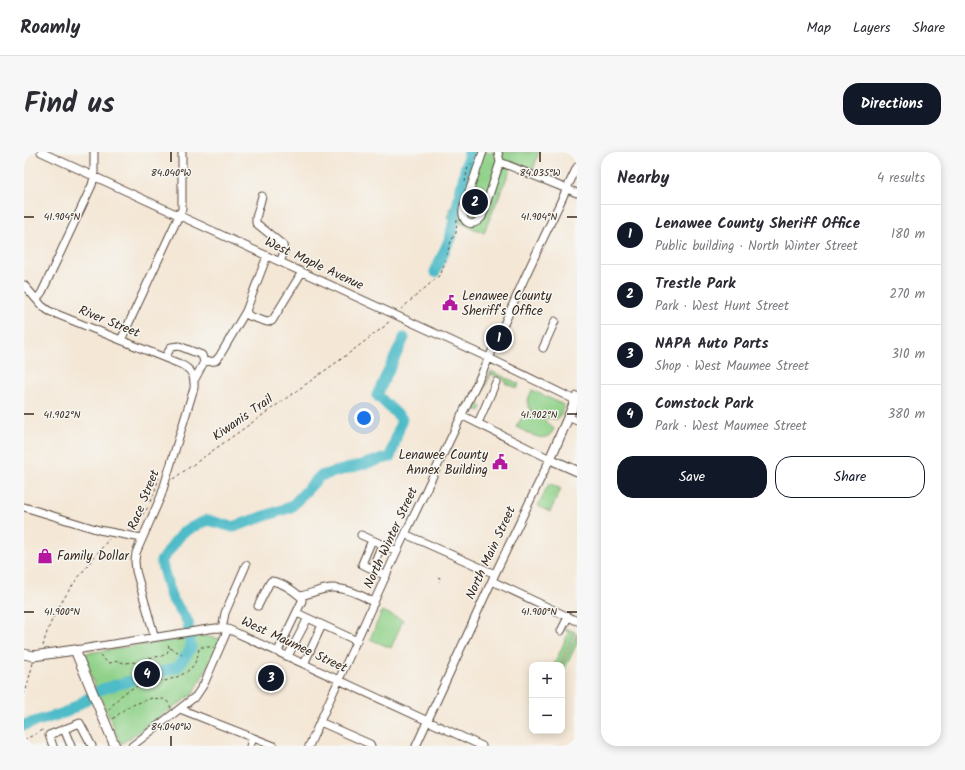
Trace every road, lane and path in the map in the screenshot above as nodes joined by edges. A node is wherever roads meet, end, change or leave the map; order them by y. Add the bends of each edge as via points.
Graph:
1 (41, 152) edge
2 (94, 152) edge
3 (182, 152) edge
4 (483, 152) edge
5 (498, 152) edge
6 (475, 162) dead end
7 (500, 162) junction
8 (577, 167) edge
9 (94, 177) junction
10 (464, 188) dead end
11 (567, 188) junction
12 (577, 193) edge
13 (262, 196) dead end
14 (179, 215) junction
15 (458, 217) dead end
16 (267, 256) junction
17 (280, 262) junction
18 (302, 272) junction
19 (24, 285) edge
20 (37, 299) junction
21 (246, 311) junction
22 (394, 315) junction
23 (555, 321) dead end
24 (121, 340) junction
25 (544, 348) dead end
26 (166, 358) junction
27 (489, 358) junction
28 (204, 362) junction
29 (193, 376) junction
30 (496, 382) dead end
31 (576, 399) edge
32 (461, 415) junction
33 (568, 417) junction
34 (577, 421) edge
35 (478, 423) junction
36 (550, 459) junction
37 (577, 471) edge
38 (166, 480) junction
39 (24, 507) edge
40 (130, 531) dead end
41 (117, 533) junction
42 (405, 534) junction
43 (361, 535) dead end
44 (142, 538) junction
45 (372, 540) junction
46 (382, 544) junction
47 (398, 551) junction
48 (246, 565) dead end
49 (372, 569) junction
50 (495, 574) junction
51 (386, 576) junction
52 (438, 577) dead end
53 (492, 581) junction
54 (439, 582) dead end
55 (301, 596) junction
56 (374, 603) junction
57 (258, 606) dead end
58 (297, 613) junction
59 (568, 617) junction
60 (308, 618) junction
61 (577, 621) edge
62 (322, 625) junction
63 (225, 629) junction
64 (561, 631) dead end
65 (154, 637) junction
66 (357, 641) junction
67 (168, 643) dead end
68 (214, 647) dead end
69 (169, 648) junction
70 (43, 649) dead end
71 (75, 650) junction
72 (278, 652) junction
73 (182, 654) dead end
74 (28, 655) edge
75 (100, 655) dead end
76 (288, 656) junction
77 (304, 664) junction
78 (339, 680) junction
79 (24, 695) edge
80 (171, 708) dead end
81 (180, 709) junction
82 (108, 712) dead end
83 (427, 720) junction
84 (109, 722) dead end
85 (320, 722) junction
86 (64, 729) junction
87 (42, 730) dead end
88 (253, 738) junction
89 (24, 740) edge
90 (53, 746) edge
91 (72, 746) edge
92 (92, 746) edge
93 (115, 746) edge
94 (132, 746) edge
95 (250, 746) edge
96 (274, 746) edge
97 (309, 746) edge
98 (371, 746) edge
99 (416, 746) edge
100 (482, 746) edge

1 - 9 street, West Maple Avenue
2 - 9 street
3 - 14 street via 182,209
4 - 7 street via 463,209 464,220 469,223 474,224 482,217
5 - 7 street
6 - 10 path via 468,166
7 - 11 street
8 - 11 street, North Winter Street
9 - 14 street, West Maple Avenue
9 - 20 street
11 - 12 street
11 - 27 street, North Winter Street
13 - 17 street via 256,224 283,245 284,252
14 - 16 street, West Maple Avenue
14 - 24 street
15 - 22 path, Kiwanis Trail via 456,233 441,274
16 - 17 street, West Maple Avenue
16 - 21 street
17 - 18 street, West Maple Avenue
18 - 21 street via 272,321 267,322 249,316
18 - 22 street, West Maple Avenue
19 - 20 street, River Street
20 - 24 street, River Street via 49,311
21 - 28 street via 219,357
22 - 27 street, West Maple Avenue
22 - 38 path, Kiwanis Trail via 385,326 315,378 173,479
23 - 25 street
24 - 26 street, River Street
26 - 28 street via 171,348 179,346 202,355
26 - 29 street, River Street via 188,368
27 - 31 street, West Maple Avenue
27 - 32 street, North Winter Street
28 - 29 street, Race Street
29 - 38 street, Race Street via 194,388
30 - 35 street
31 - 33 main road, North Main Street
32 - 35 street
32 - 42 street, North Winter Street
33 - 34 street
33 - 36 main road, North Main Street
35 - 36 street
36 - 37 main road
36 - 50 street, North Main Street
38 - 40 path, Kiwanis Trail via 159,478 150,505
38 - 44 street, Race Street
39 - 41 street
41 - 44 street
41 - 70 path via 93,558 72,586 55,615
42 - 47 street, North Winter Street
42 - 50 street
43 - 45 street
44 - 65 street, Race Street via 136,553 136,571
45 - 46 street
45 - 49 street via 362,564
46 - 47 street
46 - 49 street
47 - 51 street, North Winter Street
48 - 63 street via 225,613
49 - 51 street
50 - 53 street, North Main Street
51 - 56 street, North Winter Street
52 - 54 path
53 - 59 street
53 - 83 street, North Main Street
55 - 56 street via 332,588 363,596
55 - 57 street via 290,588 271,581
55 - 58 street via 302,601
56 - 66 street, North Winter Street
58 - 60 street
58 - 72 street
59 - 61 street
59 - 64 street
60 - 62 street
60 - 76 street
62 - 66 street
62 - 77 street
63 - 65 street, West Maumee Street
63 - 72 street, West Maumee Street
63 - 81 street via 204,684 196,696
65 - 71 street, West Maumee Street
66 - 78 street, North Winter Street
67 - 69 path
68 - 82 path via 199,648 196,661 184,674 165,681 141,684 123,693
69 - 73 path
69 - 75 path via 162,656 138,662 107,662
71 - 74 main road, West Maumee Street
71 - 93 main road
72 - 76 street, West Maumee Street
74 - 79 path via 32,666
76 - 77 street, West Maumee Street
77 - 78 street, West Maumee Street
78 - 83 street, West Maumee Street
78 - 85 street, North Winter Street
80 - 84 path via 163,699 152,698 127,707
81 - 88 street
81 - 94 street
83 - 99 street, North Main Street
83 - 100 street, West Maumee Street
85 - 97 street, North Winter Street
85 - 98 street
86 - 90 street via 49,735
86 - 91 street
86 - 92 street via 80,723
87 - 89 path
88 - 95 street
88 - 96 street

